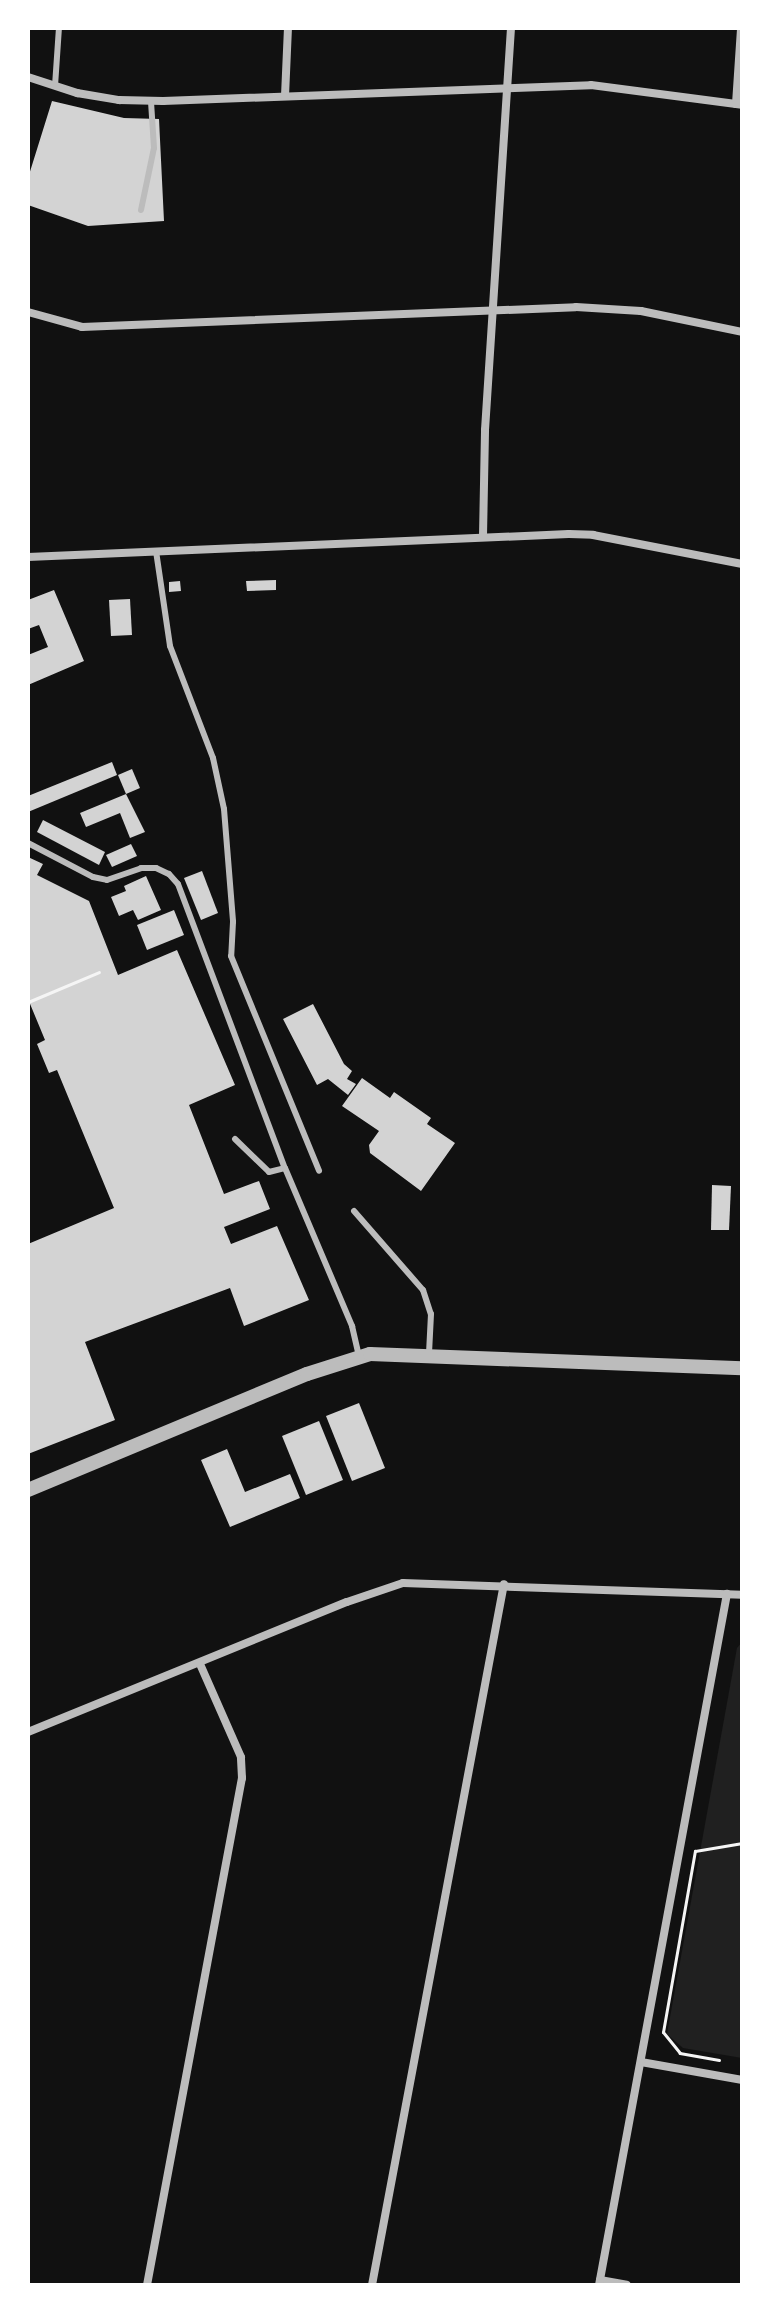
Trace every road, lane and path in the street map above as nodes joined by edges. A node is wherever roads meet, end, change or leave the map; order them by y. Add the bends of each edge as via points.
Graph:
1 (59, 28) edge
2 (288, 28) edge
3 (511, 28) edge
4 (741, 28) edge
5 (28, 77) edge
6 (55, 86) junction
7 (506, 87) junction
8 (285, 96) junction
9 (151, 101) junction
10 (739, 105) edge
11 (141, 210) dead end
12 (492, 309) junction
13 (28, 312) edge
14 (742, 332) edge
15 (483, 536) junction
16 (156, 551) junction
17 (28, 557) edge
18 (742, 564) edge
19 (28, 843) edge
20 (99, 972) dead end
21 (28, 1002) edge
22 (235, 1139) dead end
23 (285, 1168) junction
24 (319, 1171) dead end
25 (354, 1211) dead end
26 (429, 1354) junction
27 (359, 1356) junction
28 (742, 1368) edge
29 (28, 1490) edge
30 (504, 1584) junction
31 (727, 1594) junction
32 (742, 1595) edge
33 (200, 1664) junction
34 (28, 1732) edge
35 (742, 1843) edge
36 (641, 2062) junction
37 (727, 2062) dead end
38 (742, 2080) edge
39 (599, 2282) edge
40 (147, 2285) edge
41 (372, 2285) edge
42 (627, 2285) edge

1 - 6 lane
2 - 8 street
3 - 7 street
4 - 10 street
5 - 6 street
6 - 9 street via 100,98
7 - 8 street
7 - 10 street via 591,85
7 - 12 street
8 - 9 street
9 - 11 lane via 154,148
12 - 13 street via 82,327
12 - 14 street via 615,309
12 - 15 street
15 - 16 street
15 - 18 street via 593,535
16 - 17 street
16 - 24 lane via 170,646 213,758 224,809 231,956
19 - 23 lane via 93,877 107,880 156,868 178,884
20 - 21 path
22 - 23 lane via 269,1172
23 - 27 lane via 352,1326
25 - 26 lane via 423,1290 431,1314
26 - 27 street
26 - 28 street
27 - 29 street
30 - 31 street
30 - 33 street via 403,1583
30 - 41 street
31 - 32 street
31 - 36 street
33 - 34 street
33 - 40 street via 241,1757 242,1778
35 - 37 path via 695,1851 663,2032 680,2053
36 - 38 street
36 - 39 street
39 - 42 street

